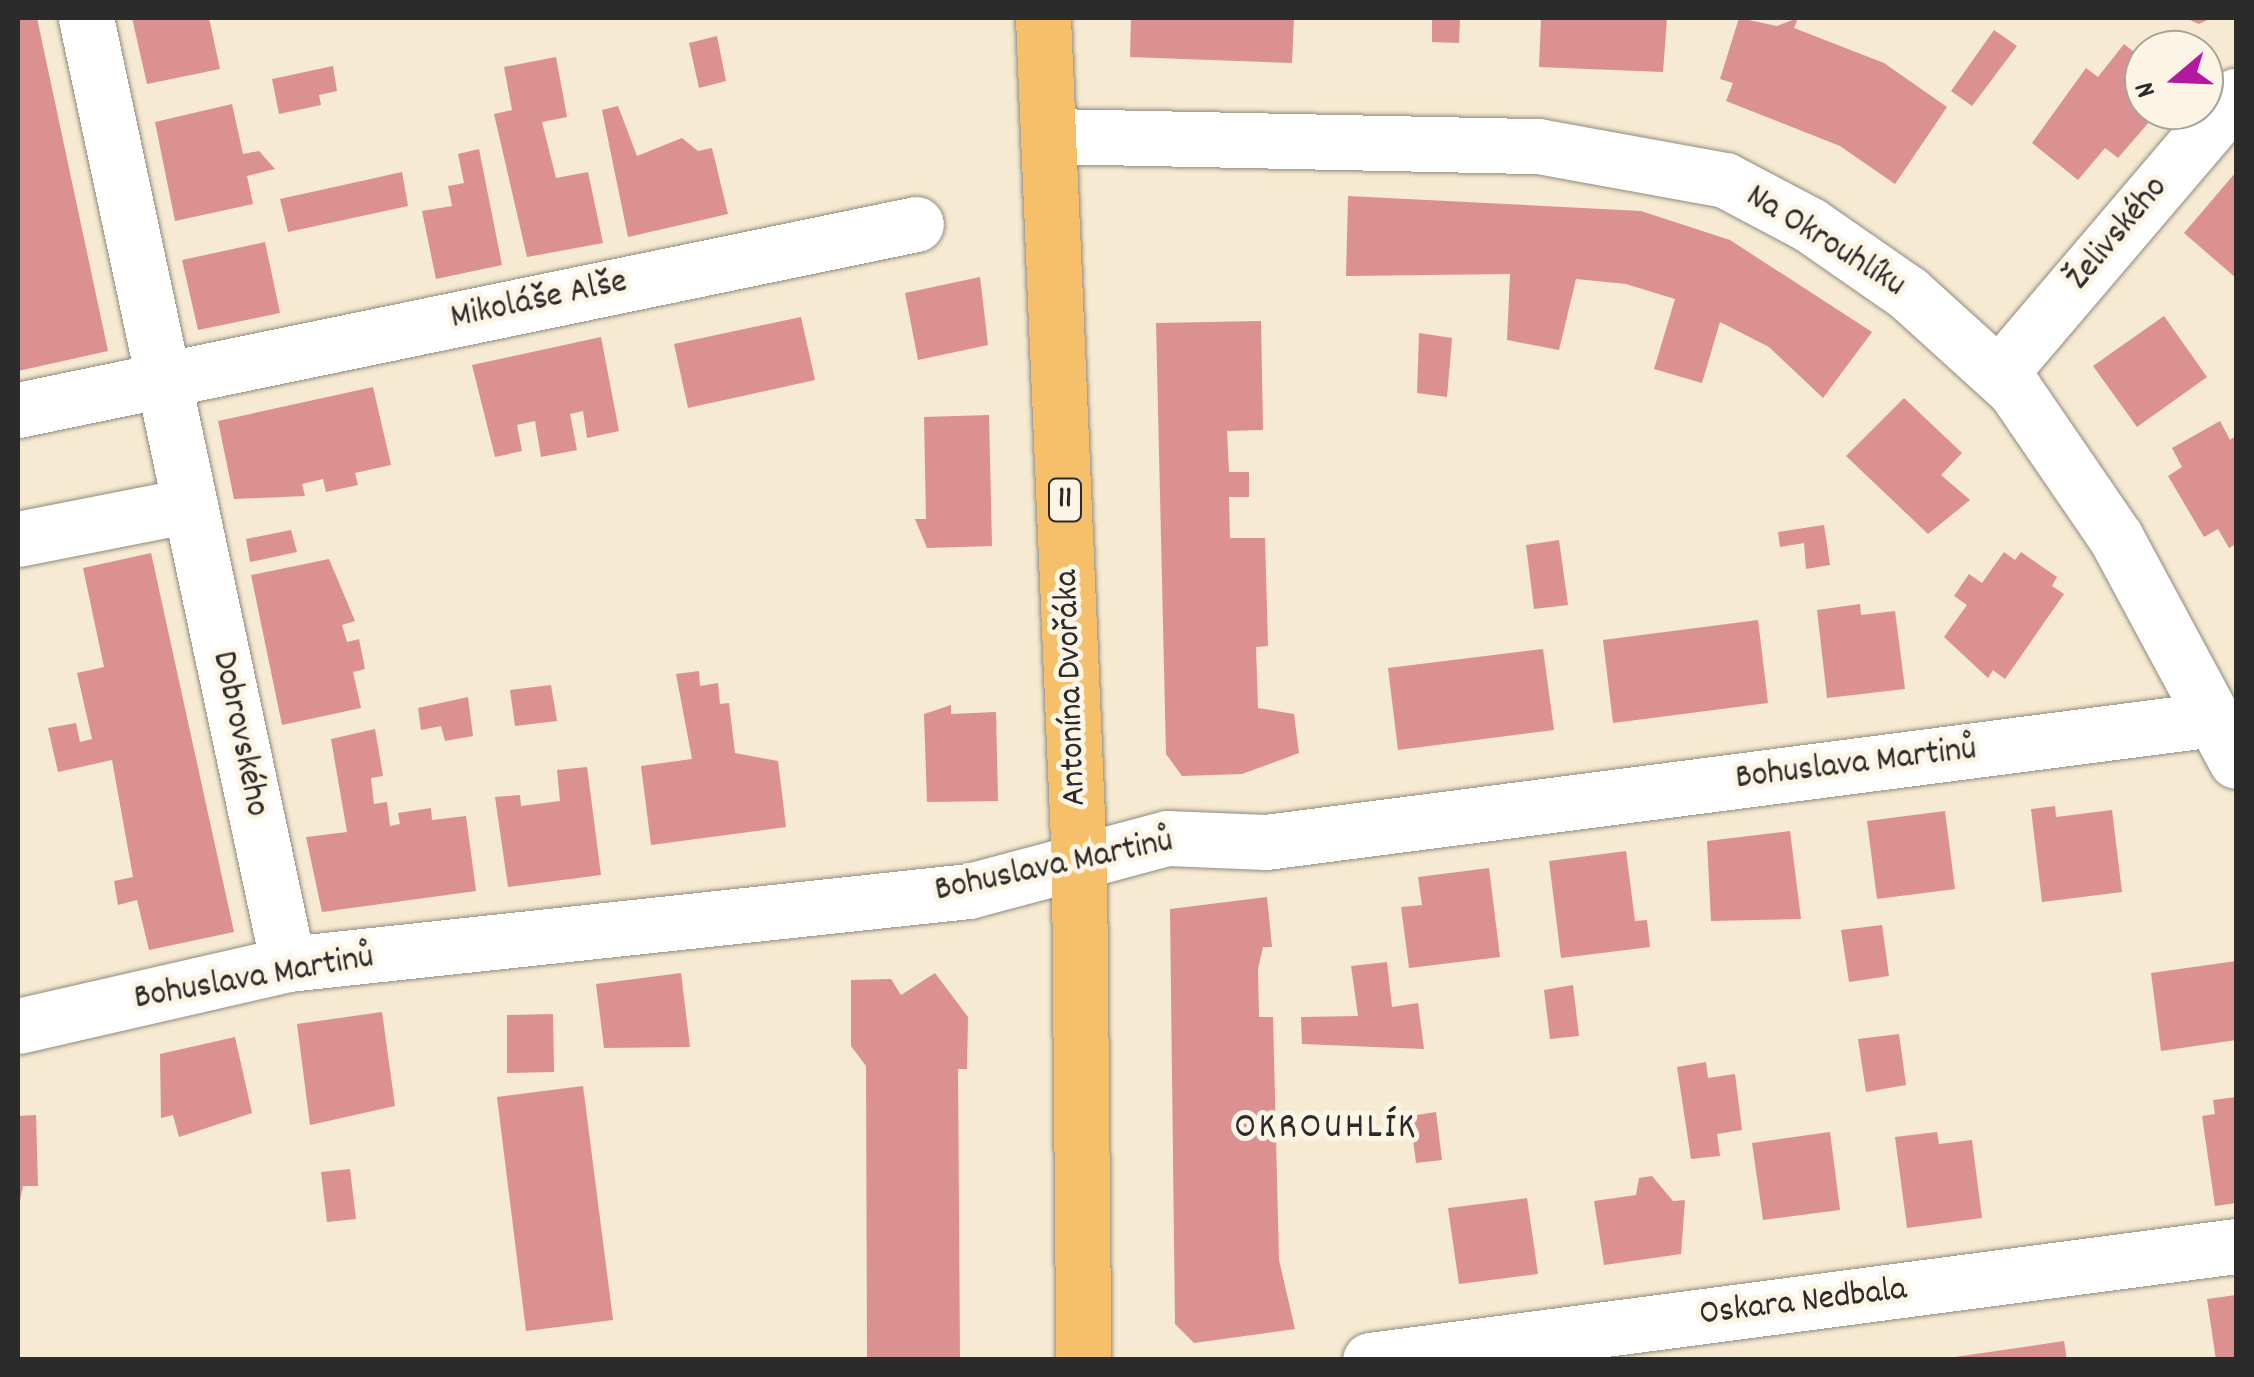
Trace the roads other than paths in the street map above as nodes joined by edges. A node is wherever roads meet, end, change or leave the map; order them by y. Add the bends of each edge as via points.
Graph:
1 (86, 18) edge
2 (1043, 18) edge
3 (2236, 96) edge
4 (1052, 136) junction
5 (916, 224) dead end
6 (2000, 372) junction
7 (163, 378) junction
8 (18, 410) edge
9 (190, 504) junction
10 (18, 539) edge
11 (2225, 740) edge
12 (1078, 864) junction
13 (288, 964) junction
14 (18, 1026) edge
15 (2236, 1246) edge
16 (1083, 1360) edge
17 (1370, 1360) edge

1 - 7 street, Dobrovského
2 - 4 main road, Antonína Dvořáka / 11
3 - 6 street, Želivského
4 - 6 street, Na Okrouhlíku via 1538,146 1640,158 1725,180 1810,224
4 - 12 main road, Antonína Dvořáka / 11
5 - 7 street, Mikoláše Alše
6 - 11 street, Na Okrouhlíku via 2116,538
7 - 8 street
7 - 9 street, Dobrovského
9 - 10 street
9 - 13 street, Dobrovského
11 - 12 street, Bohuslava Martinů via 1266,842 1178,837
12 - 13 street, Bohuslava Martinů via 969,892
12 - 16 main road, Antonína Dvořáka / 11
13 - 14 street, Bohuslava Martinů
15 - 17 street, Oskara Nedbala

